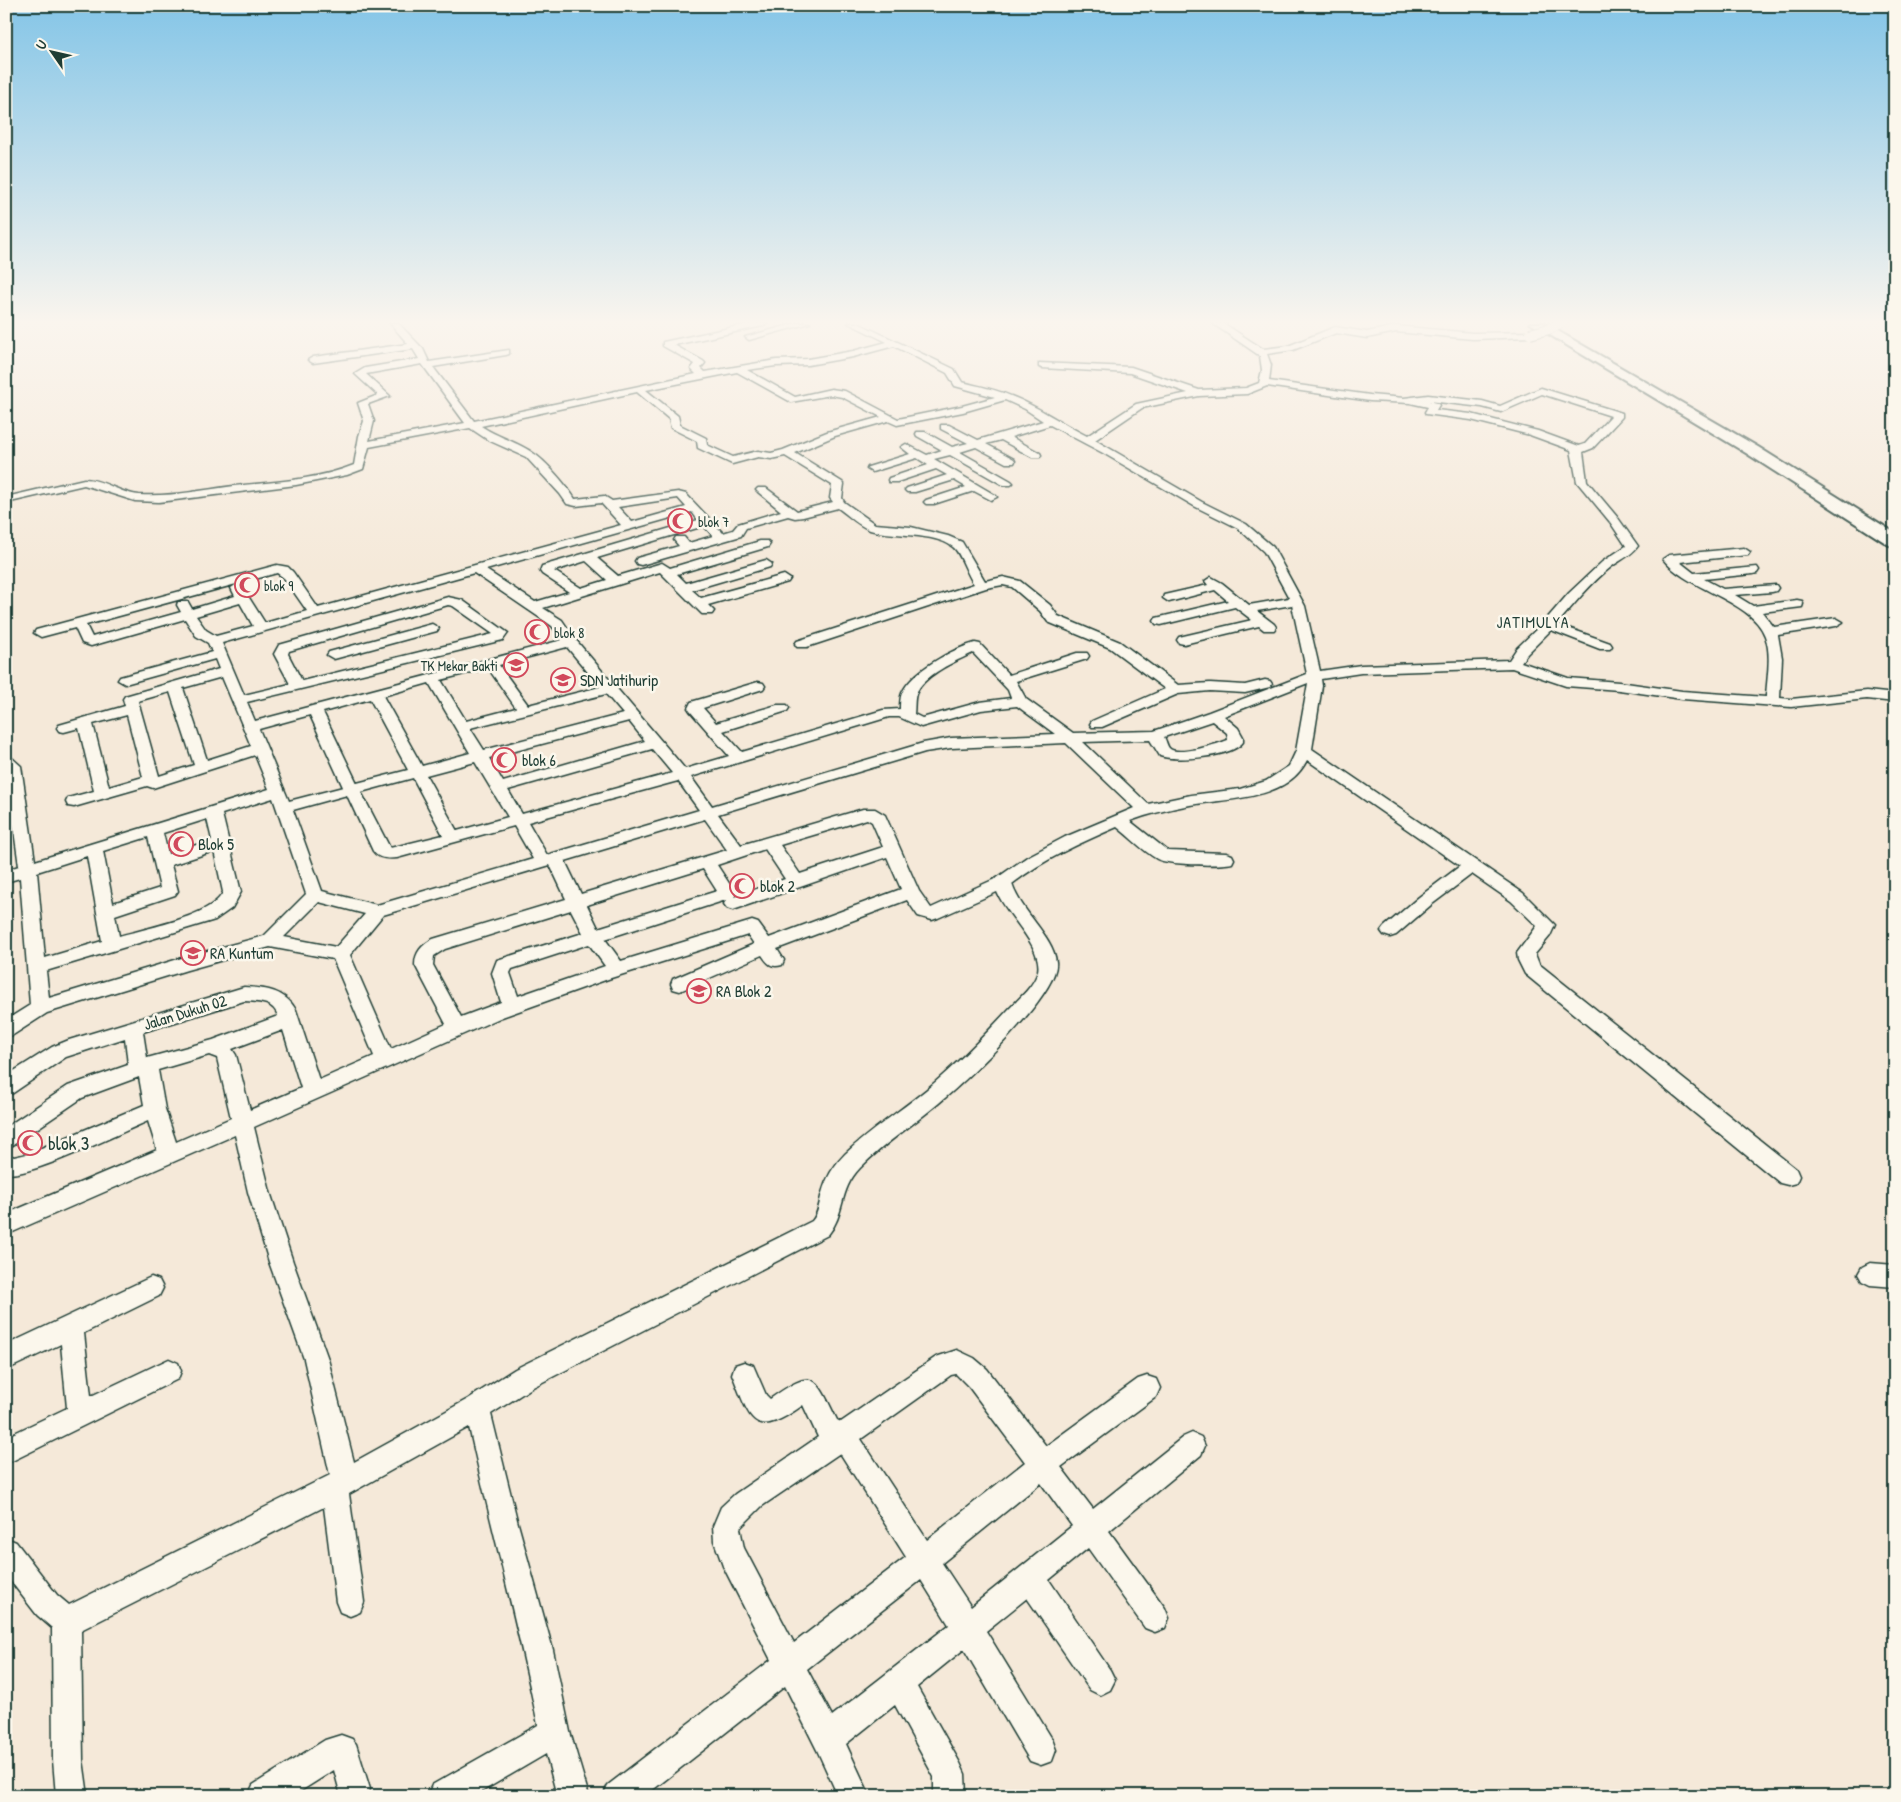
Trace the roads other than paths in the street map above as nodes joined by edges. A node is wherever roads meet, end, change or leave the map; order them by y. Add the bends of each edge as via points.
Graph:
1 (364, 407) edge
2 (459, 407) edge
3 (555, 407) edge
4 (660, 407) edge
5 (868, 407) edge
6 (970, 407) edge
7 (1028, 407) edge
8 (1137, 407) edge
9 (1433, 407) edge
10 (1489, 407) edge
11 (1505, 407) edge
12 (1608, 407) edge
13 (1675, 407) edge
14 (1693, 407) edge
15 (1501, 409) junction
16 (889, 418) junction
17 (1051, 422) junction
18 (1490, 422) junction
19 (472, 425) junction
20 (945, 427) dead end
21 (921, 434) dead end
22 (1002, 436) junction
23 (1087, 441) junction
24 (978, 443) junction
25 (364, 445) junction
26 (906, 447) dead end
27 (952, 451) junction
28 (1578, 451) junction
29 (787, 452) junction
30 (1036, 455) dead end
31 (923, 456) junction
32 (1010, 461) dead end
33 (938, 465) junction
34 (872, 469) dead end
35 (956, 476) junction
36 (892, 480) dead end
37 (978, 489) junction
38 (762, 490) dead end
39 (910, 490) dead end
40 (991, 497) dead end
41 (6, 500) edge
42 (930, 502) dead end
43 (840, 504) junction
44 (610, 505) junction
45 (694, 508) junction
46 (789, 512) junction
47 (660, 517) junction
48 (707, 521) junction
49 (629, 526) junction
50 (1895, 530) edge
51 (673, 532) junction
52 (721, 538) junction
53 (1895, 541) edge
54 (764, 544) dead end
55 (686, 548) junction
56 (749, 549) junction
57 (1744, 552) dead end
58 (588, 556) junction
59 (653, 557) junction
60 (766, 564) junction
61 (476, 568) junction
62 (665, 570) junction
63 (1753, 570) dead end
64 (615, 571) junction
65 (1692, 577) junction
66 (232, 581) junction
67 (430, 581) junction
68 (983, 586) junction
69 (684, 588) junction
70 (1772, 588) dead end
71 (578, 592) junction
72 (1720, 594) junction
73 (178, 596) junction
74 (243, 598) junction
75 (1169, 598) dead end
76 (1296, 601) junction
77 (445, 602) junction
78 (350, 604) junction
79 (1797, 604) dead end
80 (1242, 605) junction
81 (533, 607) junction
82 (1750, 610) junction
83 (408, 611) junction
84 (315, 613) junction
85 (189, 614) junction
86 (1161, 621) dead end
87 (1836, 622) dead end
88 (79, 623) junction
89 (364, 624) junction
90 (1550, 626) junction
91 (261, 628) junction
92 (432, 628) junction
93 (1770, 632) junction
94 (40, 633) dead end
95 (322, 636) junction
96 (1184, 640) dead end
97 (570, 642) junction
98 (802, 644) dead end
99 (457, 646) junction
100 (1605, 646) dead end
101 (217, 647) junction
102 (334, 655) junction
103 (1082, 656) dead end
104 (415, 657) junction
105 (491, 663) junction
106 (1513, 664) junction
107 (227, 671) junction
108 (1314, 672) junction
109 (345, 674) junction
110 (430, 679) junction
111 (125, 680) dead end
112 (1006, 680) junction
113 (175, 686) junction
114 (298, 686) junction
115 (758, 686) dead end
116 (609, 690) junction
117 (1175, 690) junction
118 (374, 693) junction
119 (1895, 698) edge
120 (240, 700) junction
121 (1020, 701) junction
122 (1773, 702) junction
123 (782, 708) dead end
124 (132, 709) junction
125 (315, 709) junction
126 (525, 711) junction
127 (907, 714) junction
128 (1214, 715) junction
129 (631, 716) junction
130 (85, 722) junction
131 (1097, 724) dead end
132 (252, 726) junction
133 (462, 726) junction
134 (64, 728) dead end
135 (713, 729) junction
136 (1156, 735) junction
137 (1071, 739) junction
138 (655, 743) junction
139 (261, 748) junction
140 (1304, 751) junction
141 (480, 756) junction
142 (739, 758) junction
143 (6, 760) edge
144 (202, 767) junction
145 (417, 772) junction
146 (682, 775) junction
147 (152, 779) junction
148 (499, 788) junction
149 (352, 789) junction
150 (103, 794) junction
151 (281, 799) junction
152 (74, 802) dead end
153 (1145, 810) junction
154 (213, 812) junction
155 (710, 812) junction
156 (13, 815) edge
157 (518, 820) junction
158 (1118, 820) junction
159 (154, 830) junction
160 (453, 838) junction
161 (768, 842) junction
162 (220, 843) junction
163 (94, 849) junction
164 (892, 850) junction
165 (737, 852) junction
166 (1226, 859) dead end
167 (549, 860) junction
168 (162, 862) junction
169 (707, 862) junction
170 (1472, 866) junction
171 (28, 870) junction
172 (6, 876) edge
173 (796, 881) junction
174 (1003, 882) junction
175 (911, 892) junction
176 (315, 894) junction
177 (730, 899) junction
178 (578, 903) junction
179 (377, 910) junction
180 (106, 912) junction
181 (752, 927) junction
182 (1390, 931) dead end
183 (593, 936) junction
184 (270, 941) junction
185 (112, 945) junction
186 (770, 953) junction
187 (340, 954) junction
188 (36, 967) junction
189 (617, 969) junction
190 (680, 984) dead end
191 (512, 1006) junction
192 (40, 1008) junction
193 (289, 1020) junction
194 (457, 1027) junction
195 (133, 1028) junction
196 (6, 1030) edge
197 (215, 1047) junction
198 (386, 1060) junction
199 (143, 1067) junction
200 (6, 1087) edge
201 (313, 1092) junction
202 (155, 1109) junction
203 (241, 1123) junction
204 (6, 1139) edge
205 (169, 1153) junction
206 (6, 1163) edge
207 (1788, 1176) dead end
208 (6, 1225) edge
209 (1870, 1274) dead end
210 (1895, 1276) edge
211 (151, 1288) dead end
212 (70, 1326) junction
213 (6, 1358) edge
214 (169, 1371) dead end
215 (744, 1374) dead end
216 (1147, 1388) dead end
217 (477, 1408) junction
218 (80, 1415) junction
219 (844, 1435) junction
220 (1192, 1446) dead end
221 (6, 1451) edge
222 (1042, 1465) junction
223 (340, 1484) junction
224 (1091, 1528) junction
225 (6, 1552) edge
226 (924, 1560) junction
227 (1030, 1578) junction
228 (350, 1602) dead end
229 (1155, 1618) dead end
230 (66, 1622) junction
231 (968, 1628) junction
232 (790, 1664) junction
233 (1100, 1680) dead end
234 (899, 1683) junction
235 (555, 1732) junction
236 (828, 1739) junction
237 (1041, 1750) dead end
238 (354, 1789) dead end
239 (72, 1796) edge
240 (264, 1796) edge
241 (443, 1796) edge
242 (573, 1796) edge
243 (619, 1796) edge
244 (854, 1796) edge
245 (950, 1796) edge

1 - 25 street via 368,421
2 - 19 street
3 - 19 street
4 - 29 street via 674,418 675,426 702,440 702,446 728,460
5 - 16 street
6 - 16 street via 899,422
7 - 17 street
8 - 23 street
9 - 18 street via 1430,412 1464,415
10 - 15 street
11 - 15 street
12 - 28 street via 1620,410 1589,446
13 - 53 highway via 1752,450
14 - 50 highway
15 - 18 street
16 - 29 street via 831,434
17 - 22 street
17 - 23 street
18 - 28 street via 1534,433
19 - 25 street
19 - 44 street via 530,455 571,502 604,499
20 - 24 street
21 - 27 street
22 - 24 street
22 - 30 street
23 - 76 street via 1249,531 1269,550
24 - 27 street
24 - 32 street
25 - 41 street via 361,465 355,469 278,485 144,499 122,495 88,482
26 - 31 street
27 - 31 street
27 - 37 street via 1007,483
28 - 90 street via 1582,482 1632,546 1606,565 1574,596
29 - 43 street via 838,484 836,498
31 - 33 street
31 - 34 street
33 - 35 street
33 - 36 street
35 - 37 street
35 - 39 street
37 - 40 street
37 - 42 street
38 - 46 street
43 - 46 street via 803,514
43 - 68 street via 872,527 911,531 958,545
44 - 45 street via 678,495
44 - 49 street
45 - 47 street
45 - 48 street
46 - 52 street via 745,525 737,533
47 - 49 street
47 - 51 street
48 - 51 street
48 - 52 street
49 - 61 street
51 - 55 street
51 - 58 street
52 - 55 street
54 - 56 street
55 - 59 street
56 - 60 street
56 - 62 street
57 - 65 street via 1669,559
58 - 64 street
58 - 71 street via 545,570
59 - 62 street
59 - 64 street
60 - 69 street
60 - 69 street via 788,582 703,607
61 - 67 street
61 - 81 street
62 - 64 street
62 - 69 street
63 - 65 street
64 - 71 street
65 - 72 street
66 - 73 street
66 - 74 street
66 - 84 street via 282,569
67 - 77 street
67 - 78 street
68 - 98 street
68 - 117 street via 1003,581 1016,584 1053,619 1115,645
70 - 72 street
71 - 81 street
72 - 82 street
73 - 85 street
73 - 88 street
74 - 85 street
74 - 91 street
75 - 80 street via 1214,584
76 - 80 street
76 - 108 street
77 - 83 street
77 - 99 street via 457,604 501,633 498,637
78 - 84 street
78 - 89 street
79 - 82 street
80 - 86 street
80 - 96 street via 1267,625
81 - 97 street via 557,623
82 - 93 street via 1766,623
83 - 89 street
83 - 92 street
84 - 91 street
85 - 88 street via 91,642
85 - 101 street via 201,633
87 - 93 street
88 - 94 street
89 - 95 street
90 - 100 street
90 - 106 street via 1522,651
91 - 101 street
92 - 99 street
92 - 102 street
93 - 122 street via 1774,647
95 - 102 street
95 - 114 street via 281,651
97 - 105 street
97 - 116 street
99 - 104 street
101 - 107 street
101 - 111 street
102 - 109 street
103 - 112 street
104 - 109 street
104 - 110 street
105 - 110 street
105 - 126 street
106 - 108 street
106 - 122 street via 1566,682
107 - 113 street
107 - 120 street
108 - 117 street via 1245,689
108 - 128 street
108 - 140 street via 1315,686
109 - 114 street
110 - 118 street
110 - 133 street
112 - 121 street
112 - 127 street via 975,647 918,681 909,694
113 - 124 street via 130,699
113 - 144 street
114 - 120 street
115 - 135 street via 696,705 695,708
116 - 126 street
116 - 129 street
117 - 131 street
118 - 125 street
118 - 145 street
119 - 122 street via 1867,695
120 - 132 street
121 - 127 street via 980,706 921,723
121 - 137 street
123 - 135 street
124 - 130 street
124 - 147 street
125 - 132 street
125 - 149 street
126 - 133 street
127 - 142 street via 888,713
128 - 136 street
128 - 136 street via 1236,737 1235,742 1218,750 1170,755 1162,750
129 - 138 street
129 - 141 street
130 - 134 street
130 - 150 street
132 - 139 street
133 - 141 street
135 - 142 street
136 - 137 street
137 - 153 street
137 - 155 street via 936,745
138 - 146 street
138 - 148 street
139 - 144 street
139 - 151 street
140 - 153 street via 1295,769 1272,784 1242,794
140 - 170 street
141 - 145 street
141 - 148 street
142 - 146 street
143 - 156 street via 13,766
144 - 147 street via 153,783
145 - 149 street
145 - 160 street
146 - 155 street
146 - 157 street
147 - 150 street
148 - 157 street
149 - 151 street
149 - 160 street via 381,851 397,853
150 - 152 street
151 - 154 street
151 - 176 street
153 - 158 street
154 - 159 street
154 - 162 street
155 - 165 street
155 - 167 street
156 - 171 street
157 - 160 street
157 - 167 street
158 - 166 street via 1164,856
158 - 174 street via 1057,849
159 - 163 street
159 - 168 street
161 - 164 street via 869,813 879,819
161 - 165 street
161 - 173 street
162 - 168 street
162 - 185 street via 232,892 224,905 208,916
163 - 171 street
163 - 180 street
164 - 173 street
164 - 175 street
165 - 169 street
167 - 178 street
167 - 179 street
168 - 180 street via 169,891
169 - 177 street
169 - 178 street
170 - 182 street
170 - 207 street via 1517,897 1546,925 1526,953 1532,969
171 - 172 street
171 - 188 street
173 - 177 street
174 - 175 street via 932,914 924,912
174 - 217 street via 1011,906 1047,958 1047,971 1037,990 992,1039 932,1096 889,1128 842,1172 826,1222 794,1242 524,1378
175 - 186 street
176 - 179 street
176 - 184 street
177 - 181 street
177 - 183 street
178 - 183 street
178 - 194 street via 439,944 429,950 424,965
179 - 187 street
180 - 185 street
181 - 186 street
181 - 189 street
183 - 189 street
183 - 191 street via 504,965 501,973
184 - 187 street
184 - 192 street
185 - 188 street
186 - 190 street
187 - 198 street
188 - 192 street
189 - 191 street
191 - 194 street
192 - 196 street
193 - 195 street, Jalan Dukuh 02 via 280,1000 244,994
193 - 197 street
193 - 201 street, Jalan Dukuh 02
194 - 198 street
195 - 199 street
195 - 200 street, Jalan Dukuh 02 via 59,1052
197 - 199 street
197 - 203 street via 226,1055
198 - 201 street
199 - 202 street
199 - 204 street via 75,1092
201 - 203 street
202 - 205 street
202 - 206 street via 30,1162 12,1166
203 - 205 street
203 - 223 street via 281,1262 316,1360
205 - 208 street
209 - 210 street
211 - 212 street
212 - 213 street
212 - 218 street
214 - 218 street
215 - 219 street via 764,1412 774,1411 806,1391 812,1396 828,1430
216 - 222 street
217 - 223 street
217 - 235 street via 538,1650
218 - 221 street
219 - 222 street via 945,1365 957,1362 978,1378
219 - 226 street
219 - 232 street via 747,1502 730,1518 725,1530 733,1556
220 - 224 street
222 - 224 street
222 - 226 street
223 - 228 street
223 - 230 street
224 - 227 street
224 - 229 street
225 - 230 street via 47,1605
226 - 231 street
226 - 232 street
227 - 231 street
227 - 233 street
230 - 239 street via 68,1760
231 - 234 street
231 - 237 street
232 - 236 street
232 - 243 street
234 - 236 street
234 - 245 street via 949,1774
235 - 241 street
235 - 242 street
236 - 244 street
238 - 240 street via 341,1750

